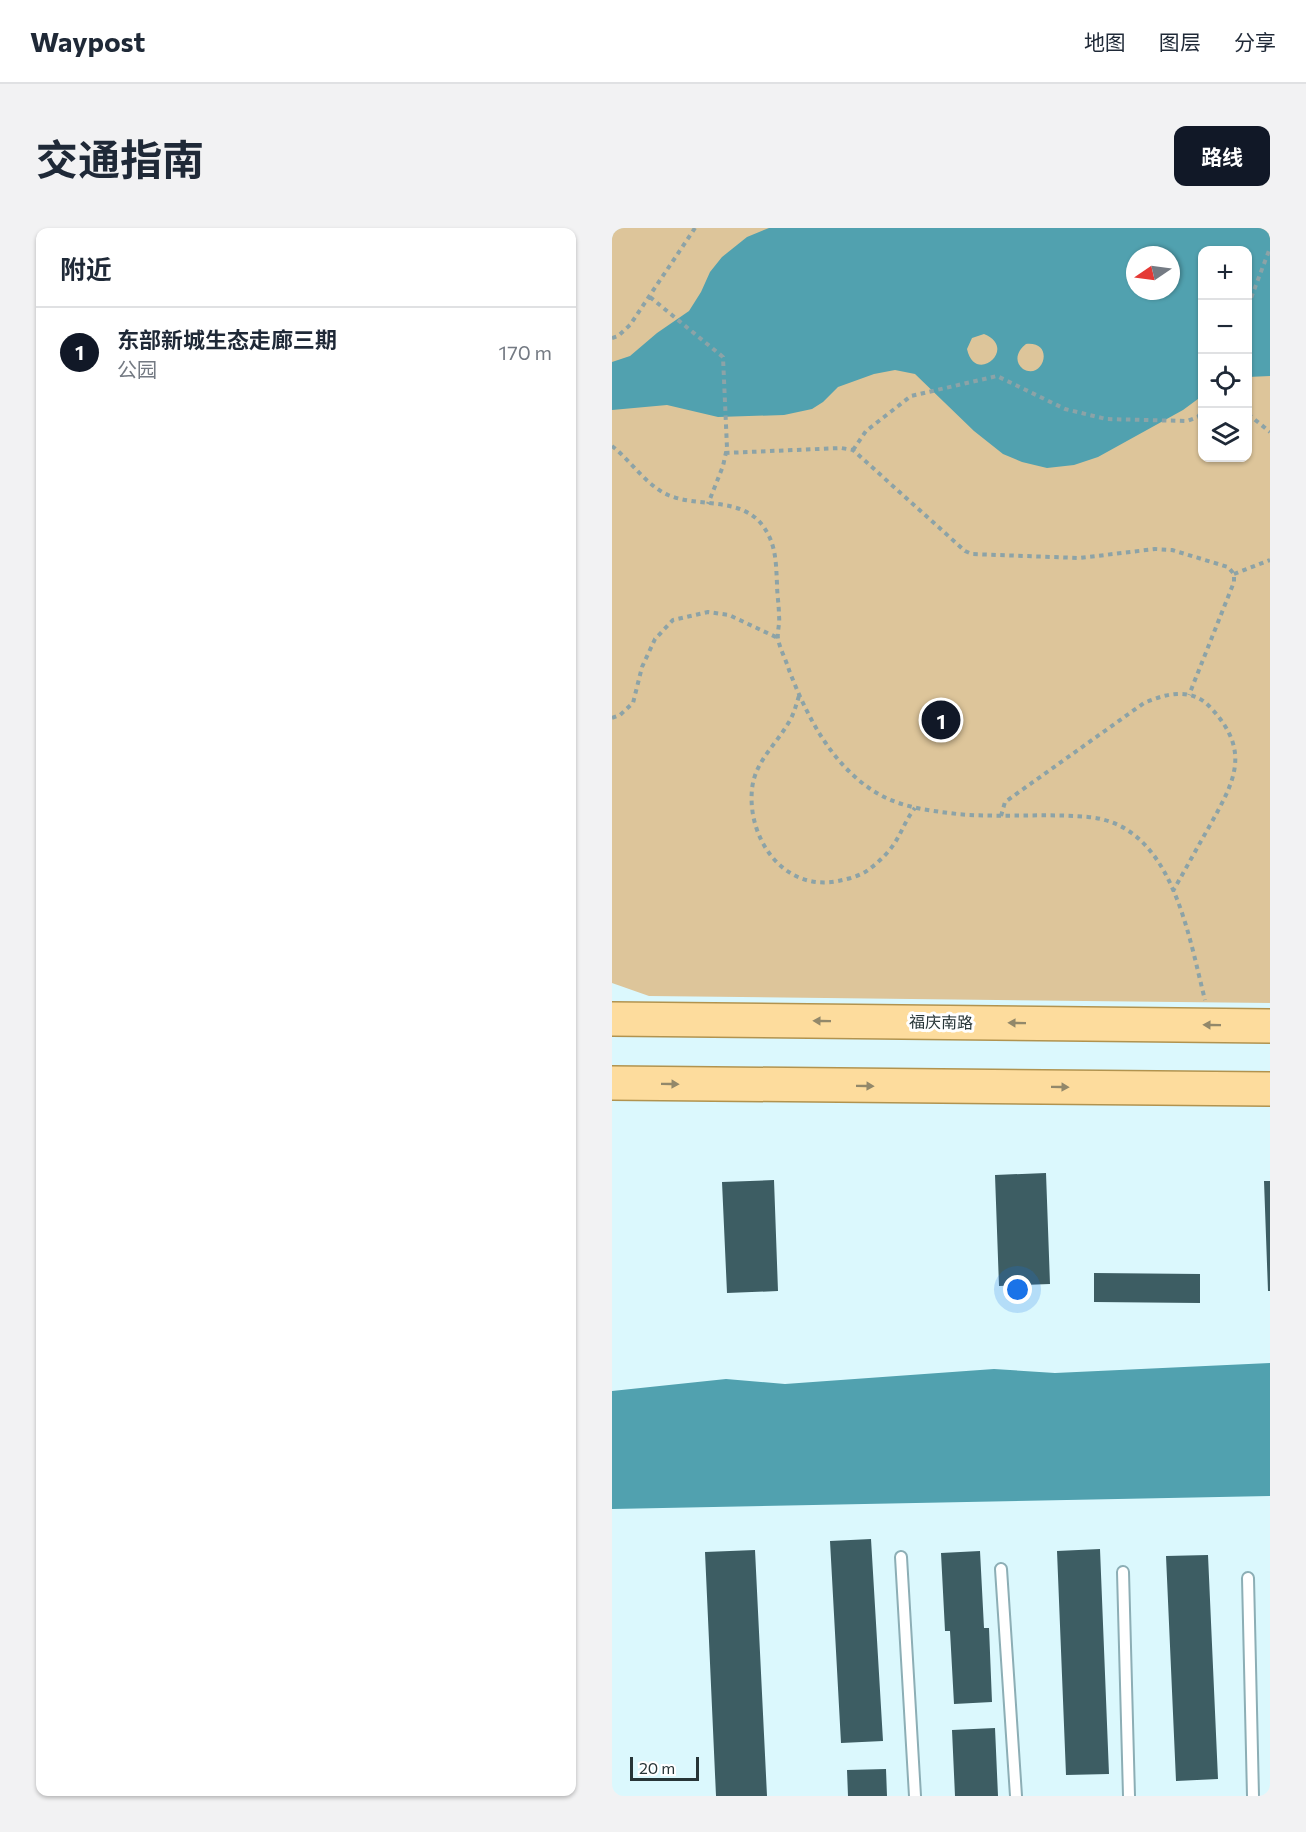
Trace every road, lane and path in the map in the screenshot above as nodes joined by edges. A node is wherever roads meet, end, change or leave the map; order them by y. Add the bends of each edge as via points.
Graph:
1 (695, 228) edge
2 (1270, 248) edge
3 (651, 297) junction
4 (1250, 300) edge
5 (612, 338) edge
6 (1198, 417) edge
7 (1252, 417) edge
8 (1270, 432) edge
9 (612, 446) edge
10 (853, 450) junction
11 (725, 453) junction
12 (708, 504) junction
13 (1270, 560) edge
14 (1234, 574) junction
15 (778, 638) junction
16 (799, 695) junction
17 (1189, 695) junction
18 (612, 718) edge
19 (915, 808) junction
20 (1000, 816) junction
21 (1172, 892) junction
22 (612, 1018) edge
23 (1211, 1025) junction
24 (1270, 1026) edge
25 (612, 1083) edge
26 (1270, 1089) edge
27 (901, 1557) dead end
28 (1001, 1569) dead end
29 (1123, 1572) dead end
30 (1248, 1578) dead end
31 (915, 1796) edge
32 (1016, 1796) edge
33 (1129, 1796) edge
34 (1253, 1796) edge

1 - 3 path
2 - 4 path
3 - 5 path via 630,325
3 - 11 path via 723,357
6 - 10 path via 1187,422 1106,419 1065,409 997,376 911,396 866,431
7 - 8 path
9 - 12 path via 666,494
10 - 11 path
10 - 14 path via 972,554 1080,558 1172,550 1228,567
11 - 12 path
12 - 15 path via 735,507 749,514 762,524 772,543 777,564
13 - 14 path
14 - 17 path
15 - 16 path
15 - 18 path via 729,615 708,612 673,620 655,639 642,667 633,703 621,716
16 - 19 path via 816,730 851,775 878,795
16 - 19 path via 788,723 760,762 752,788 759,840 774,860 789,873 806,880 828,883 848,879 867,871 882,858
17 - 20 path via 1161,696 1144,703 1005,802
17 - 21 path via 1205,702 1222,720 1233,742 1236,765 1230,789
19 - 20 path
20 - 21 path via 1090,817 1117,824 1136,834 1150,848
21 - 23 path via 1185,921
23 -> 22 main road, 福庆南路
24 -> 23 main road, 福庆南路
25 -> 26 main road
27 - 31 lane
28 - 32 lane
29 - 33 lane
30 - 34 lane

